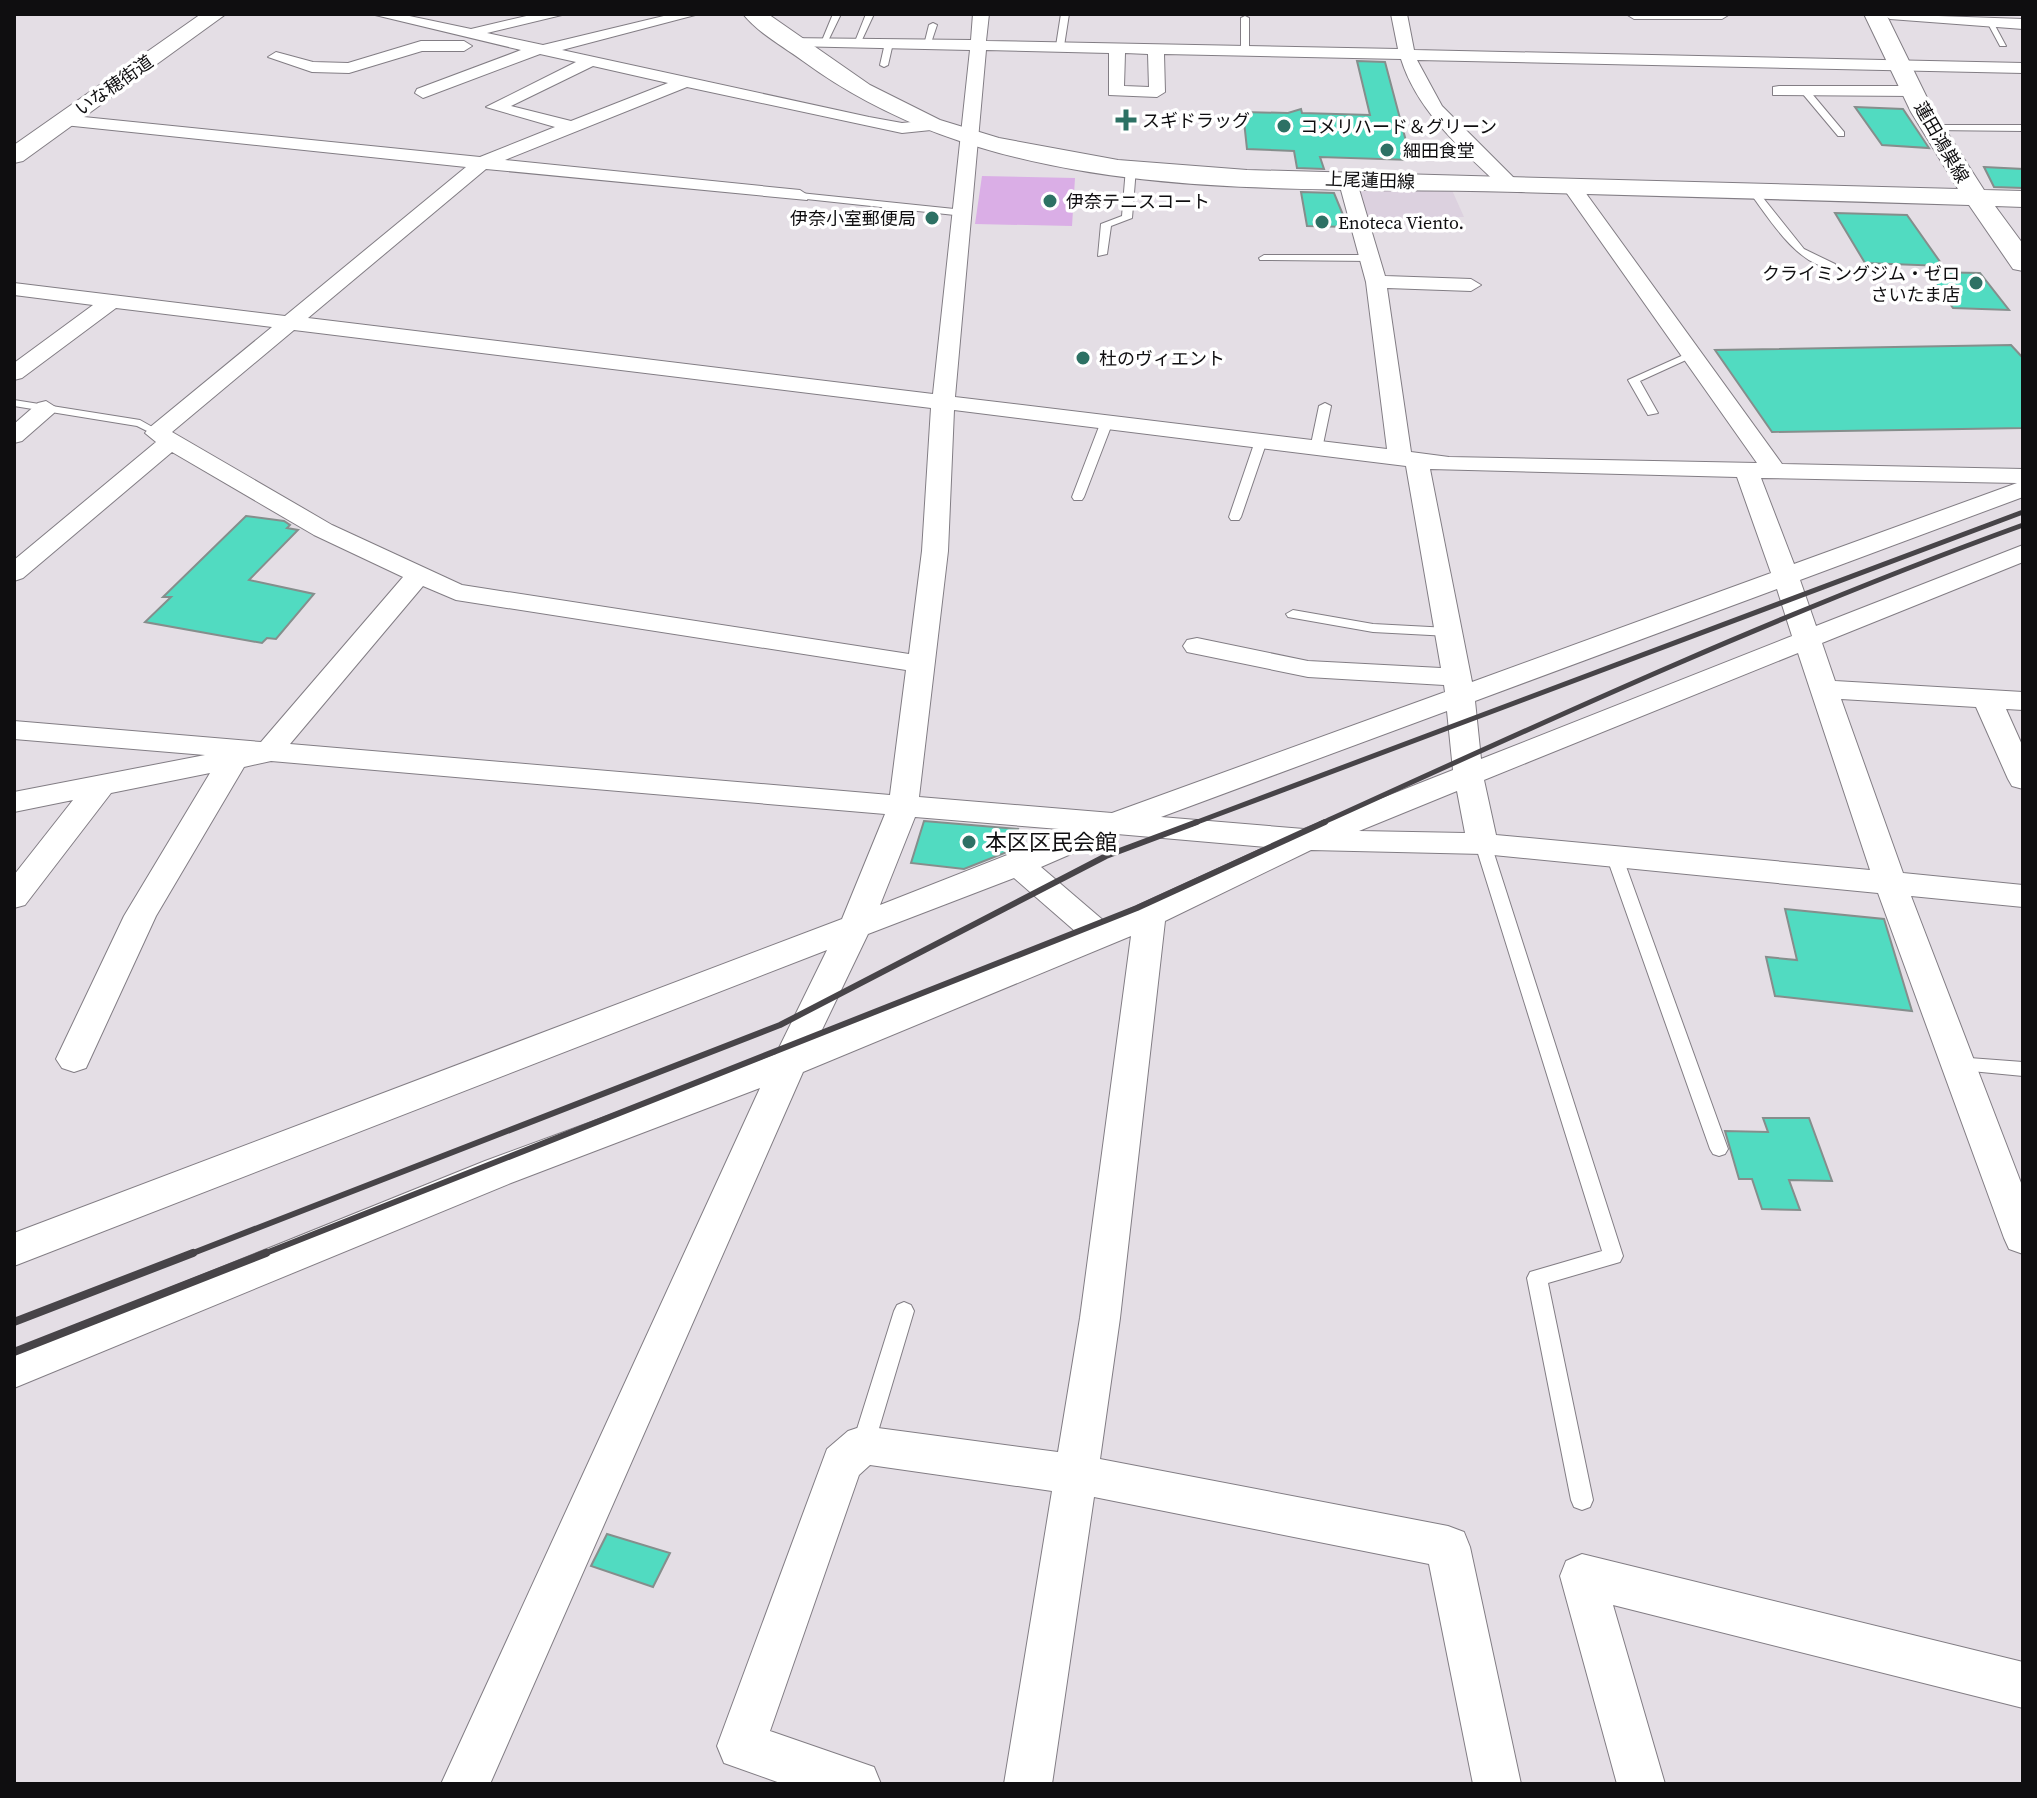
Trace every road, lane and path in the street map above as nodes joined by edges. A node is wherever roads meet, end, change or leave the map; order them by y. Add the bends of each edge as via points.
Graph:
1 (215, 14) edge
2 (379, 14) edge
3 (558, 14) edge
4 (691, 14) edge
5 (754, 14) edge
6 (837, 14) edge
7 (870, 14) edge
8 (981, 14) edge
9 (1065, 14) edge
10 (1399, 14) edge
11 (1634, 14) edge
12 (1722, 14) edge
13 (1875, 14) edge
14 (1890, 14) edge
15 (1245, 18) dead end
16 (1989, 22) junction
17 (2023, 24) edge
18 (933, 25) dead end
19 (466, 33) junction
20 (485, 37) junction
21 (790, 41) junction
22 (824, 41) junction
23 (857, 42) junction
24 (889, 43) junction
25 (927, 43) junction
26 (1753, 43) dead end
27 (979, 44) junction
28 (2003, 44) dead end
29 (1060, 46) junction
30 (1117, 47) junction
31 (1156, 48) junction
32 (541, 49) junction
33 (1885, 50) junction
34 (1245, 51) junction
35 (1409, 55) junction
36 (276, 57) dead end
37 (591, 61) junction
38 (1769, 62) junction
39 (884, 65) dead end
40 (2023, 68) edge
41 (684, 82) junction
42 (1779, 91) dead end
43 (1805, 91) junction
44 (1912, 91) junction
45 (423, 93) dead end
46 (64, 120) junction
47 (931, 125) junction
48 (570, 126) junction
49 (1934, 128) junction
50 (2023, 128) edge
51 (1841, 134) dead end
52 (971, 138) junction
53 (14, 156) edge
54 (482, 163) junction
55 (1131, 168) junction
56 (1347, 179) junction
57 (1508, 183) junction
58 (1570, 185) junction
59 (1753, 191) junction
60 (800, 196) joint
61 (1975, 197) junction
62 (2023, 199) edge
63 (964, 213) junction
64 (1102, 254) dead end
65 (1264, 258) dead end
66 (1371, 258) junction
67 (2023, 263) edge
68 (1831, 266) dead end
69 (1376, 282) junction
70 (1471, 285) dead end
71 (14, 289) edge
72 (112, 301) junction
73 (289, 323) junction
74 (1692, 355) junction
75 (14, 373) edge
76 (14, 403) edge
77 (943, 405) junction
78 (1325, 406) dead end
79 (46, 408) junction
80 (1652, 413) dead end
81 (1106, 424) junction
82 (14, 436) edge
83 (164, 437) junction
84 (1261, 441) junction
85 (1316, 449) junction
86 (1408, 459) junction
87 (1746, 470) junction
88 (1774, 470) junction
89 (2023, 476) edge
90 (2023, 489) edge
91 (1078, 497) dead end
92 (1235, 517) dead end
93 (2023, 553) edge
94 (14, 573) edge
95 (419, 575) junction
96 (1786, 577) junction
97 (1293, 614) dead end
98 (1449, 632) junction
99 (1807, 640) junction
100 (1197, 646) dead end
101 (922, 664) junction
102 (1458, 686) junction
103 (1824, 689) junction
104 (1987, 699) junction
105 (2023, 701) edge
106 (14, 730) edge
107 (267, 753) junction
108 (233, 760) junction
109 (1468, 775) junction
110 (2023, 779) edge
111 (101, 785) junction
112 (14, 802) edge
113 (903, 808) junction
114 (1113, 824) junction
115 (1307, 840) junction
116 (1483, 844) junction
117 (1615, 858) junction
118 (1018, 864) junction
119 (1891, 886) junction
120 (2023, 896) edge
121 (14, 897) edge
122 (1150, 915) junction
123 (856, 925) junction
124 (1101, 936) junction
125 (74, 1059) dead end
126 (789, 1063) junction
127 (1956, 1064) junction
128 (2023, 1069) edge
129 (1719, 1149) dead end
130 (2023, 1238) edge
131 (14, 1250) edge
132 (904, 1311) dead end
133 (14, 1370) edge
134 (863, 1445) junction
135 (1076, 1474) junction
136 (1582, 1500) dead end
137 (2023, 1685) edge
138 (465, 1784) edge
139 (857, 1784) edge
140 (1028, 1784) edge
141 (1497, 1784) edge
142 (1641, 1784) edge

1 - 46 main road, いな穂街道
2 - 19 street
3 - 19 street
4 - 32 street
5 - 21 main road, 上尾蓮田線
6 - 22 lane
7 - 23 lane
8 - 27 street
9 - 29 lane
10 - 35 street
11 - 12 street
13 - 33 main road, 蓮田鴻巣線
14 - 16 street
15 - 34 lane
16 - 17 street
16 - 28 lane
18 - 25 lane
19 - 20 street
20 - 32 street
20 - 36 street via 460,47 421,46 349,68 312,67
21 - 22 street
21 - 47 main road, 上尾蓮田線 via 882,103
22 - 23 street
23 - 24 street
24 - 25 street
24 - 39 lane
25 - 27 street
26 - 38 street
27 - 29 street
27 - 52 street
29 - 30 street
30 - 31 street
30 - 31 street via 1115,91 1157,92
31 - 34 street
32 - 37 street
32 - 45 street
33 - 38 street
33 - 40 street
33 - 44 main road, 蓮田鴻巣線
34 - 35 street
35 - 38 street
35 - 57 street via 1443,122
37 - 41 street
37 - 48 street via 495,107
41 - 47 street via 902,128
41 - 48 street
42 - 43 street
43 - 44 street
43 - 51 lane
44 - 49 main road, 蓮田鴻巣線
46 - 53 main road, いな穂街道
46 - 54 street
47 - 52 main road, 上尾蓮田線
48 - 54 street
49 - 50 lane
49 - 61 main road, 蓮田鴻巣線
52 - 55 main road, 上尾蓮田線
52 - 63 street
54 - 60 street
54 - 73 street
55 - 56 main road, 上尾蓮田線
55 - 64 lane via 1127,218 1106,224
56 - 57 main road, 上尾蓮田線
56 - 66 street
57 - 58 main road, 上尾蓮田線
58 - 59 main road, 上尾蓮田線
58 - 74 street
59 - 61 main road, 上尾蓮田線
59 - 68 lane via 1800,251
60 - 63 lane
61 - 62 main road, 上尾蓮田線
61 - 67 main road, 蓮田鴻巣線
63 - 77 street
65 - 66 lane
66 - 69 street
69 - 70 street
69 - 86 street
71 - 72 street
72 - 73 street
72 - 75 street
73 - 77 street
73 - 83 street
74 - 80 lane via 1634,380
74 - 88 street
76 - 79 lane
77 - 81 street
77 - 101 street
78 - 85 lane
79 - 82 street
79 - 83 lane via 140,423
81 - 84 street
81 - 91 lane
83 - 94 street
83 - 95 street via 323,530
84 - 85 street
84 - 92 lane
85 - 86 street
86 - 87 street
86 - 98 street
87 - 88 street
87 - 96 street
88 - 89 street
90 - 96 street
93 - 99 street
95 - 101 street via 456,592
95 - 107 street
96 - 99 street
96 - 102 street
97 - 98 lane via 1373,628
98 - 102 street
99 - 103 street
99 - 109 street
100 - 102 street via 1308,669
101 - 113 street
102 - 109 street
102 - 114 street
103 - 104 street
103 - 119 street
104 - 105 street
104 - 110 street
106 - 107 street
107 - 108 street
107 - 113 street
108 - 111 street
108 - 125 street via 140,916
109 - 115 street
109 - 116 street
111 - 112 street
111 - 121 street
113 - 114 street
113 - 123 street
114 - 115 street
114 - 118 street
115 - 116 street
115 - 122 street
116 - 117 street
116 - 136 lane via 1613,1256 1537,1278
117 - 119 street
117 - 129 lane
118 - 123 street
118 - 124 street
119 - 120 street
119 - 127 street
122 - 124 street
122 - 135 street
123 - 126 street
123 - 131 street
124 - 126 street
126 - 133 street via 498,1172
126 - 138 street
127 - 128 lane
127 - 130 street
132 - 134 lane
134 - 135 street
134 - 139 street via 842,1463 741,1746
135 - 140 street
135 - 141 street via 1448,1547
137 - 142 street via 1582,1576

